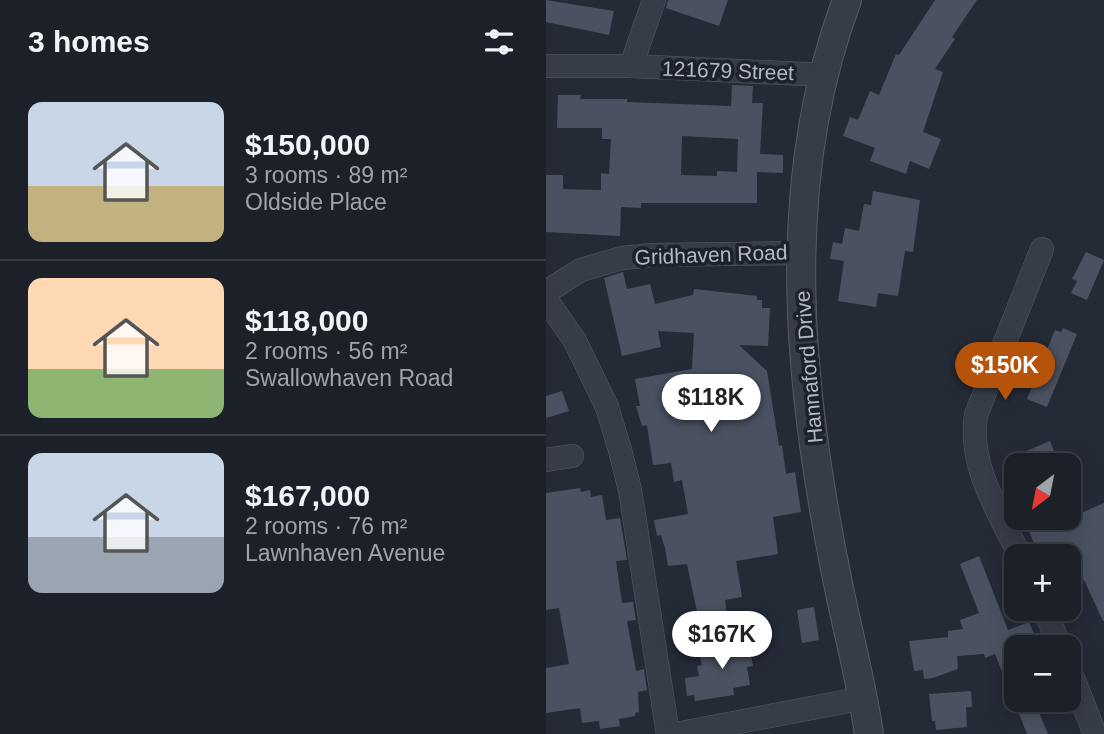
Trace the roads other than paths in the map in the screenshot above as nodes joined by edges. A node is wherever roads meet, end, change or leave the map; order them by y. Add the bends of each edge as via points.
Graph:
1 (654, 0) edge
2 (847, 0) edge
3 (546, 66) edge
4 (631, 66) junction
5 (825, 75) junction
6 (1042, 248) dead end
7 (800, 253) junction
8 (546, 292) edge
9 (546, 299) edge
10 (572, 456) dead end
11 (546, 460) edge
12 (1015, 544) edge
13 (864, 698) junction
14 (1081, 698) edge
15 (668, 734) edge
16 (676, 734) edge
17 (869, 734) edge
18 (1095, 734) edge

1 - 4 street, 121679 Street
2 - 5 street, Hannaford Drive
3 - 4 street, 121679 Street
4 - 5 street, 121679 Street
5 - 7 street, Hannaford Drive via 808,160
6 - 12 street via 974,429 979,465
7 - 8 street, Gridhaven Road via 622,258 581,270
7 - 13 street, Hannaford Drive via 804,359 814,439
9 - 15 street via 575,341 607,407 620,450
10 - 11 street
13 - 16 street
13 - 17 street, Hannaford Drive
14 - 18 street

